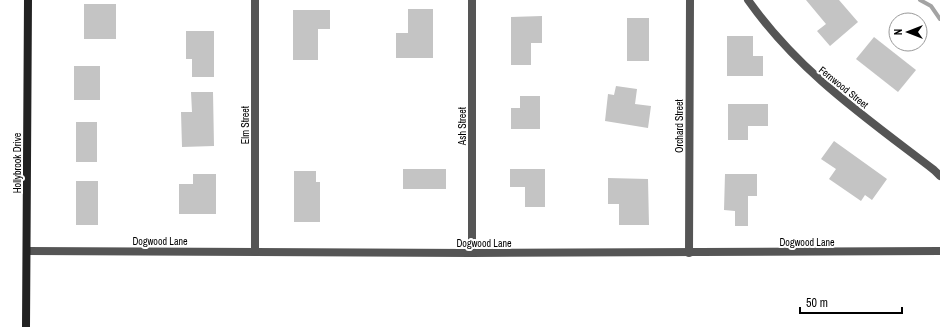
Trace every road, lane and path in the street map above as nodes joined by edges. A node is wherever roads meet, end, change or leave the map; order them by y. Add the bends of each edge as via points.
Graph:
1 (28, 0) edge
2 (255, 0) edge
3 (472, 0) edge
4 (690, 0) edge
5 (748, 0) edge
6 (940, 176) edge
7 (27, 251) junction
8 (255, 251) junction
9 (940, 251) edge
10 (472, 253) junction
11 (689, 253) junction
12 (26, 327) edge

1 - 7 main road, Hollybrook Drive
2 - 8 street, Elm Street
3 - 10 street, Ash Street
4 - 11 street, Orchard Street
5 - 6 street, Fernwood Street via 779,39 819,80
7 - 8 street, Dogwood Lane
7 - 12 main road, Hollybrook Drive
8 - 10 street, Dogwood Lane
9 - 11 street, Dogwood Lane
10 - 11 street, Dogwood Lane

